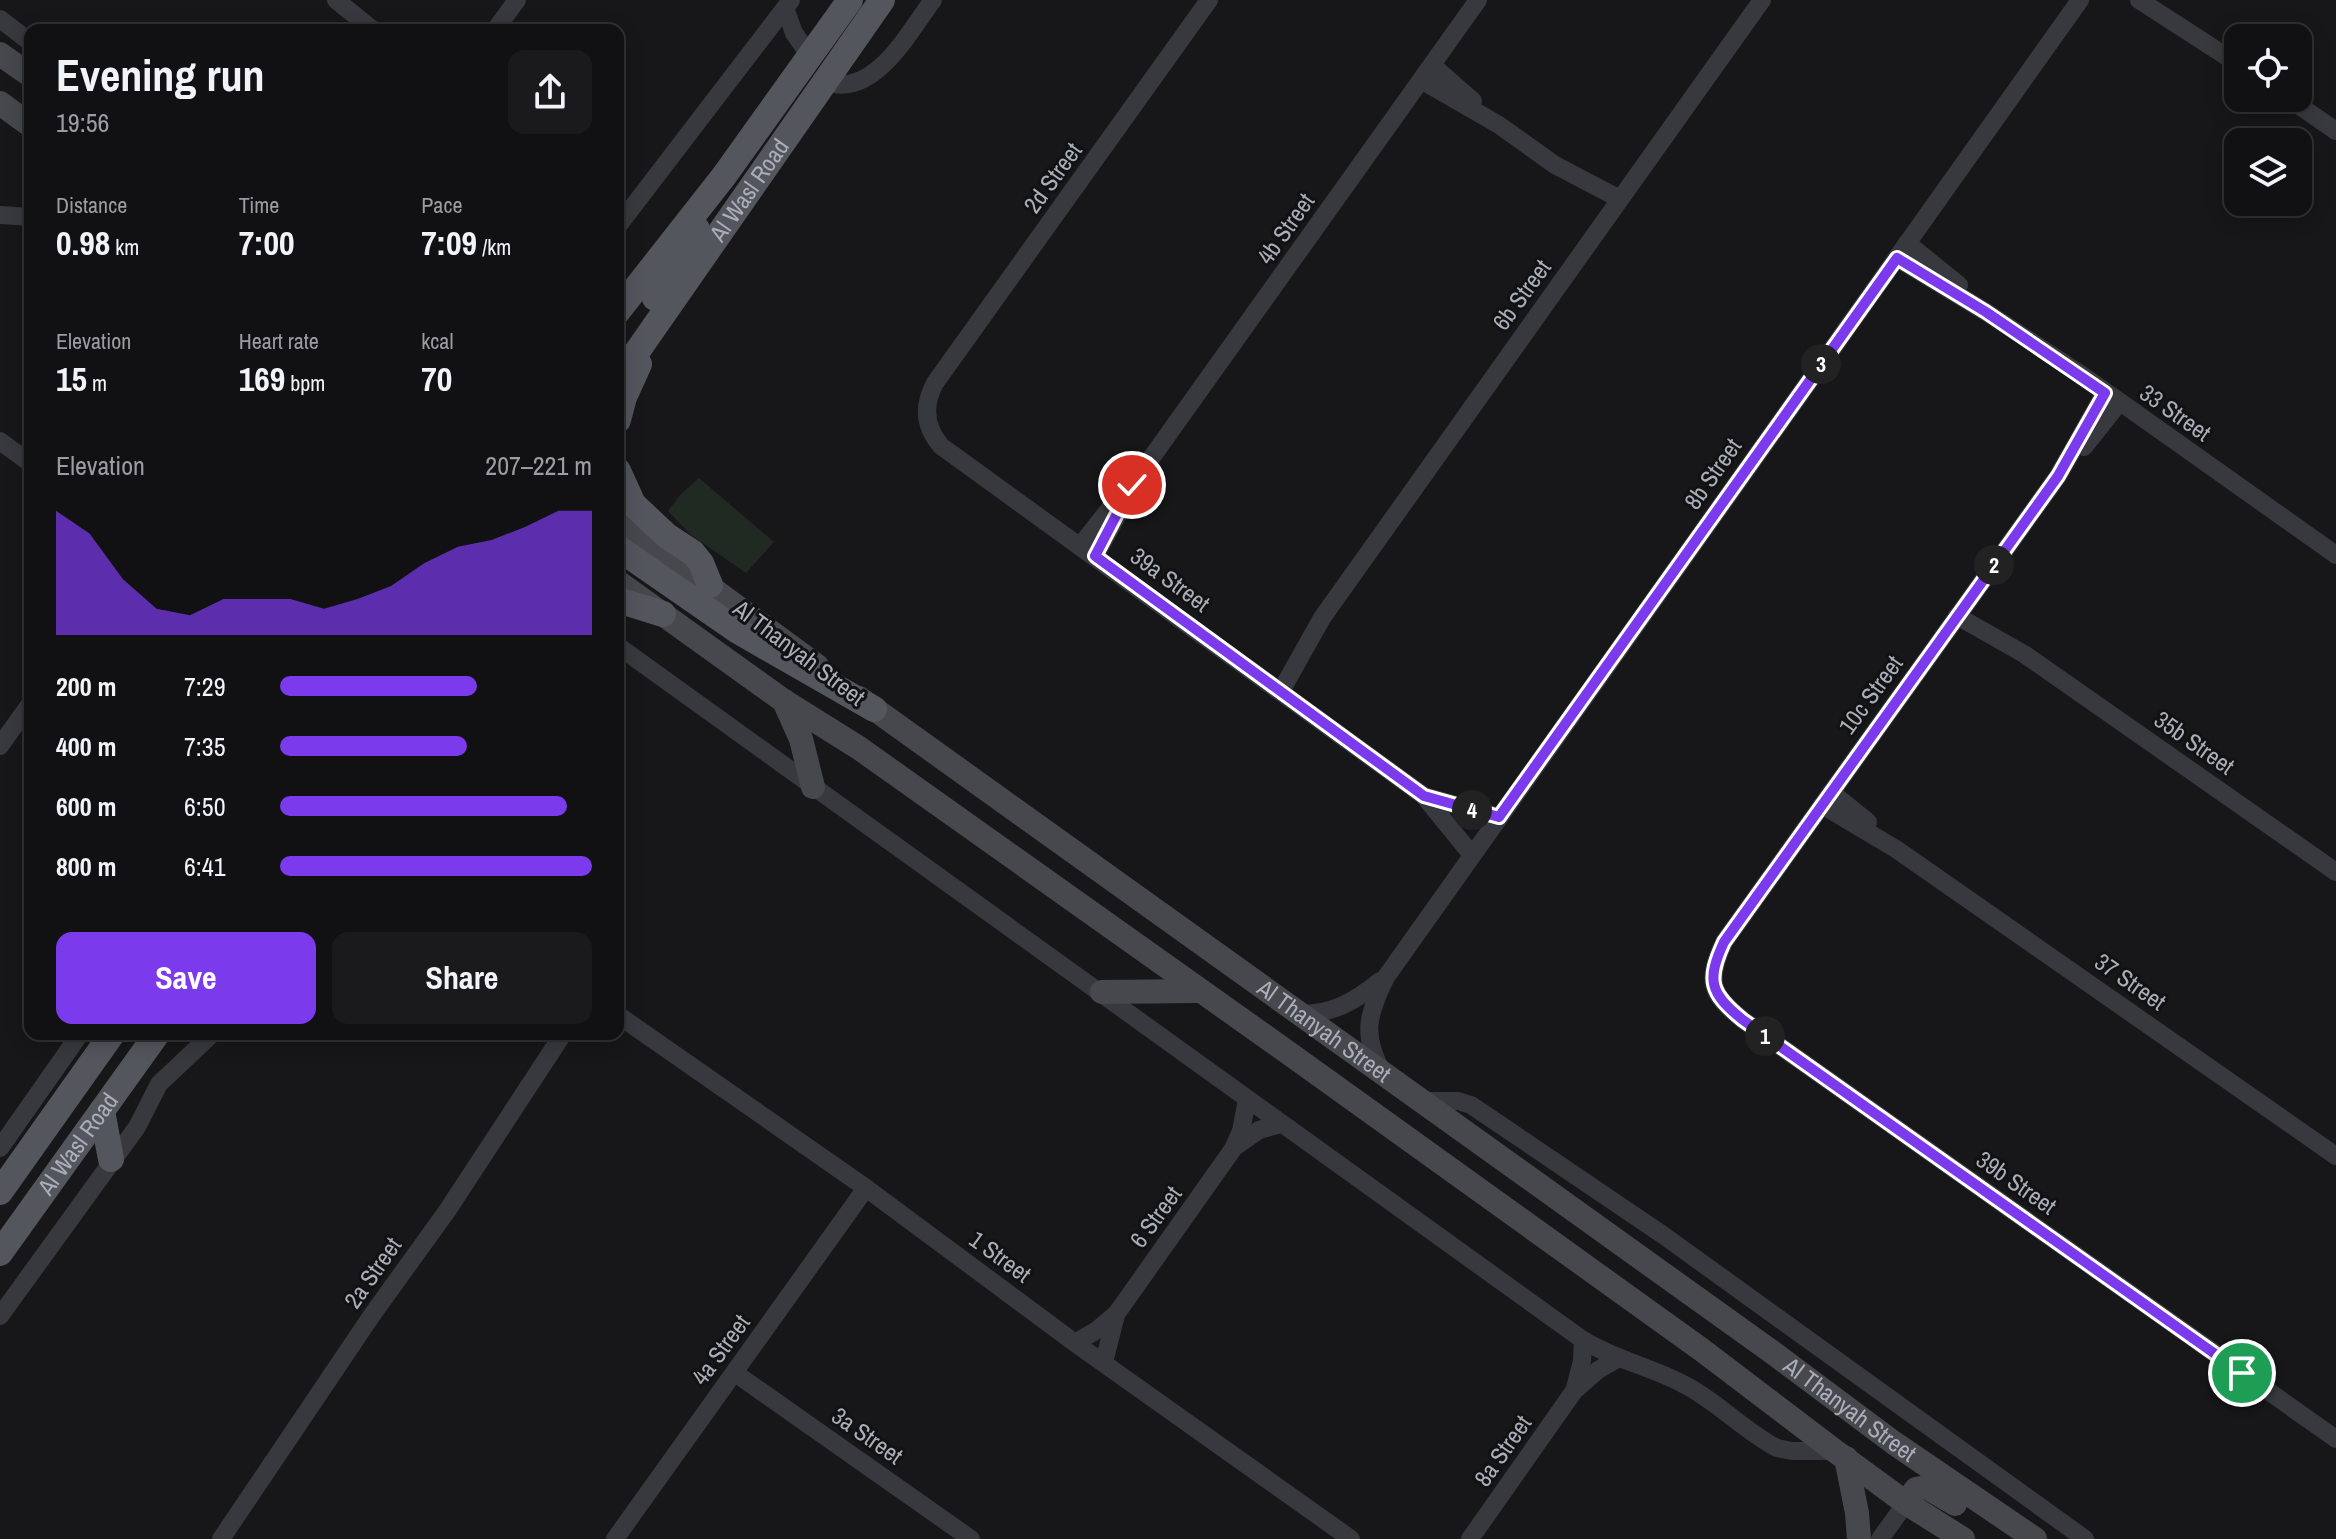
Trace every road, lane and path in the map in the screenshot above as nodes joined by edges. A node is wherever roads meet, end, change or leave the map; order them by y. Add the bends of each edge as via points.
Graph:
1 (336, 0) edge
2 (517, 0) edge
3 (850, 0) edge
4 (882, 0) edge
5 (933, 0) edge
6 (1209, 0) edge
7 (1478, 0) edge
8 (1762, 0) edge
9 (2080, 0) edge
10 (2139, 0) edge
11 (2156, 0) edge
12 (788, 4) edge
13 (0, 19) edge
14 (366, 24) edge
15 (499, 24) edge
16 (2180, 25) junction
17 (24, 37) edge
18 (0, 54) edge
19 (2224, 55) edge
20 (810, 56) junction
21 (24, 71) edge
22 (1426, 72) junction
23 (824, 81) junction
24 (0, 103) edge
25 (2308, 112) edge
26 (24, 121) edge
27 (2336, 131) edge
28 (724, 176) junction
29 (1616, 205) junction
30 (0, 215) edge
31 (24, 217) edge
32 (624, 218) edge
33 (1902, 250) junction
34 (644, 276) junction
35 (624, 281) edge
36 (624, 303) edge
37 (656, 326) junction
38 (624, 342) edge
39 (624, 371) edge
40 (935, 383) joint
41 (624, 397) edge
42 (2112, 398) junction
43 (0, 441) edge
44 (24, 459) edge
45 (624, 484) edge
46 (624, 523) edge
47 (1088, 550) junction
48 (624, 552) edge
49 (2336, 555) edge
50 (710, 585) junction
51 (624, 586) edge
52 (624, 602) edge
53 (1961, 610) junction
54 (663, 614) junction
55 (624, 650) edge
56 (1275, 686) junction
57 (784, 701) junction
58 (874, 709) junction
59 (24, 712) edge
60 (0, 746) edge
61 (813, 787) junction
62 (1424, 796) junction
63 (1826, 799) junction
64 (1499, 817) junction
65 (1472, 855) junction
66 (2336, 872) edge
67 (1724, 942) joint
68 (1386, 977) junction
69 (1198, 991) junction
70 (1102, 992) junction
71 (1297, 1014) junction
72 (624, 1019) edge
73 (76, 1040) edge
74 (108, 1040) edge
75 (153, 1040) edge
76 (205, 1040) edge
77 (559, 1040) edge
78 (1384, 1075) junction
79 (1247, 1100) junction
80 (1422, 1101) junction
81 (102, 1111) junction
82 (1281, 1124) junction
83 (2332, 1145) edge
84 (0, 1148) edge
85 (1233, 1149) junction
86 (111, 1159) junction
87 (1447, 1166) junction
88 (866, 1188) junction
89 (0, 1192) edge
90 (1549, 1193) junction
91 (0, 1253) edge
92 (1117, 1313) junction
93 (0, 1316) edge
94 (1583, 1340) junction
95 (1075, 1343) junction
96 (1619, 1358) junction
97 (1104, 1362) junction
98 (735, 1373) junction
99 (1574, 1391) junction
100 (2336, 1439) edge
101 (1840, 1455) junction
102 (1906, 1503) junction
103 (221, 1539) edge
104 (615, 1539) edge
105 (971, 1539) edge
106 (1351, 1539) edge
107 (1470, 1539) edge
108 (1859, 1539) edge
109 (1880, 1539) edge
110 (1963, 1539) edge
111 (2007, 1539) edge
112 (2035, 1539) edge
113 (2085, 1539) edge

1 - 14 street
2 - 15 street
3 - 20 main road, Al Wasl Road
4 - 23 main road, Al Wasl Road
5 - 23 street via 874,74 839,87
6 - 40 street, 2d Street
7 - 22 street, 4b Street
8 - 29 street, 6b Street
9 - 33 street, 8b Street
10 - 16 street
11 - 16 street
12 - 20 street via 794,33
12 - 32 street
13 - 17 street
16 - 19 street
18 - 21 main road
20 - 28 main road, Al Wasl Road
22 - 29 street
22 - 47 street, 4b Street
23 - 37 main road, Al Wasl Road
24 - 26 main road
25 - 27 street
28 - 34 main road, Al Wasl Road
28 - 38 main road via 682,256
29 - 56 street, 6b Street
30 - 31 street
33 - 42 street, 33 Street
33 - 64 street, 8b Street
34 - 35 main road
34 - 36 main road, Al Wasl Road
37 - 39 main road, Al Wasl Road
37 - 41 main road
40 - 47 street, 39a Street via 926,414 941,446
42 - 49 street, 33 Street
42 - 53 street, 10c Street via 2077,456
43 - 44 street
45 - 50 main road via 633,504 693,553
46 - 50 main road, Al Thanyah Street
47 - 56 street, 39a Street
48 - 58 main road via 728,625
50 - 58 main road, Al Thanyah Street
51 - 54 main road, Al Thanyah Street
52 - 54 main road
53 - 63 street, 10c Street
53 - 66 street, 35b Street via 2004,634 2024,654
54 - 57 main road, Al Thanyah Street
55 - 61 street
56 - 62 street, 39a Street
57 - 61 main road
57 - 69 main road, Al Thanyah Street via 859,748
58 - 71 main road, Al Thanyah Street
59 - 60 street
61 - 70 street
62 - 64 street, 39a Street
62 - 65 street, 39a Street
63 - 67 street, 10c Street
63 - 83 street, 37 Street
64 - 65 street, 8b Street
65 - 68 street, 8b Street
67 - 100 street, 39b Street via 1711,978 1715,992 1743,1020
68 - 71 street, 8b Street via 1339,1009
68 - 78 street, 8b Street via 1372,1004 1369,1033
69 - 70 main road
69 - 87 main road, Al Thanyah Street
70 - 79 street
71 - 78 main road, Al Thanyah Street
72 - 88 street, 1 Street
73 - 84 street
74 - 89 main road, Al Wasl Road
75 - 81 main road, Al Wasl Road
76 - 86 street via 163,1079 137,1127
77 - 103 street, 2a Street
78 - 80 main road, Al Thanyah Street
79 - 82 street
79 - 85 street, 6 Street
80 - 90 main road, Al Thanyah Street
80 - 113 street via 1471,1105 1663,1235
81 - 86 main road
81 - 91 main road, Al Wasl Road
82 - 85 street, 6 Street via 1249,1135
82 - 94 street
85 - 92 street, 6 Street
86 - 93 street
87 - 90 main road via 1485,1175 1537,1212 1547,1209
87 - 101 main road, Al Thanyah Street
88 - 95 street, 1 Street
88 - 98 street, 4a Street
90 - 112 main road, Al Thanyah Street
92 - 95 street, 6 Street
92 - 97 street, 6 Street
94 - 96 street
94 - 99 street, 8a Street
95 - 97 street, 1 Street
96 - 99 street, 8a Street
96 - 101 street via 1686,1385 1777,1448
97 - 106 street, 1 Street
98 - 104 street, 4a Street
98 - 105 street, 3a Street
99 - 107 street, 8a Street
101 - 102 main road, Al Thanyah Street
101 - 108 main road
102 - 109 street
102 - 110 main road, Al Thanyah Street
102 - 111 main road via 1916,1489 1931,1488

